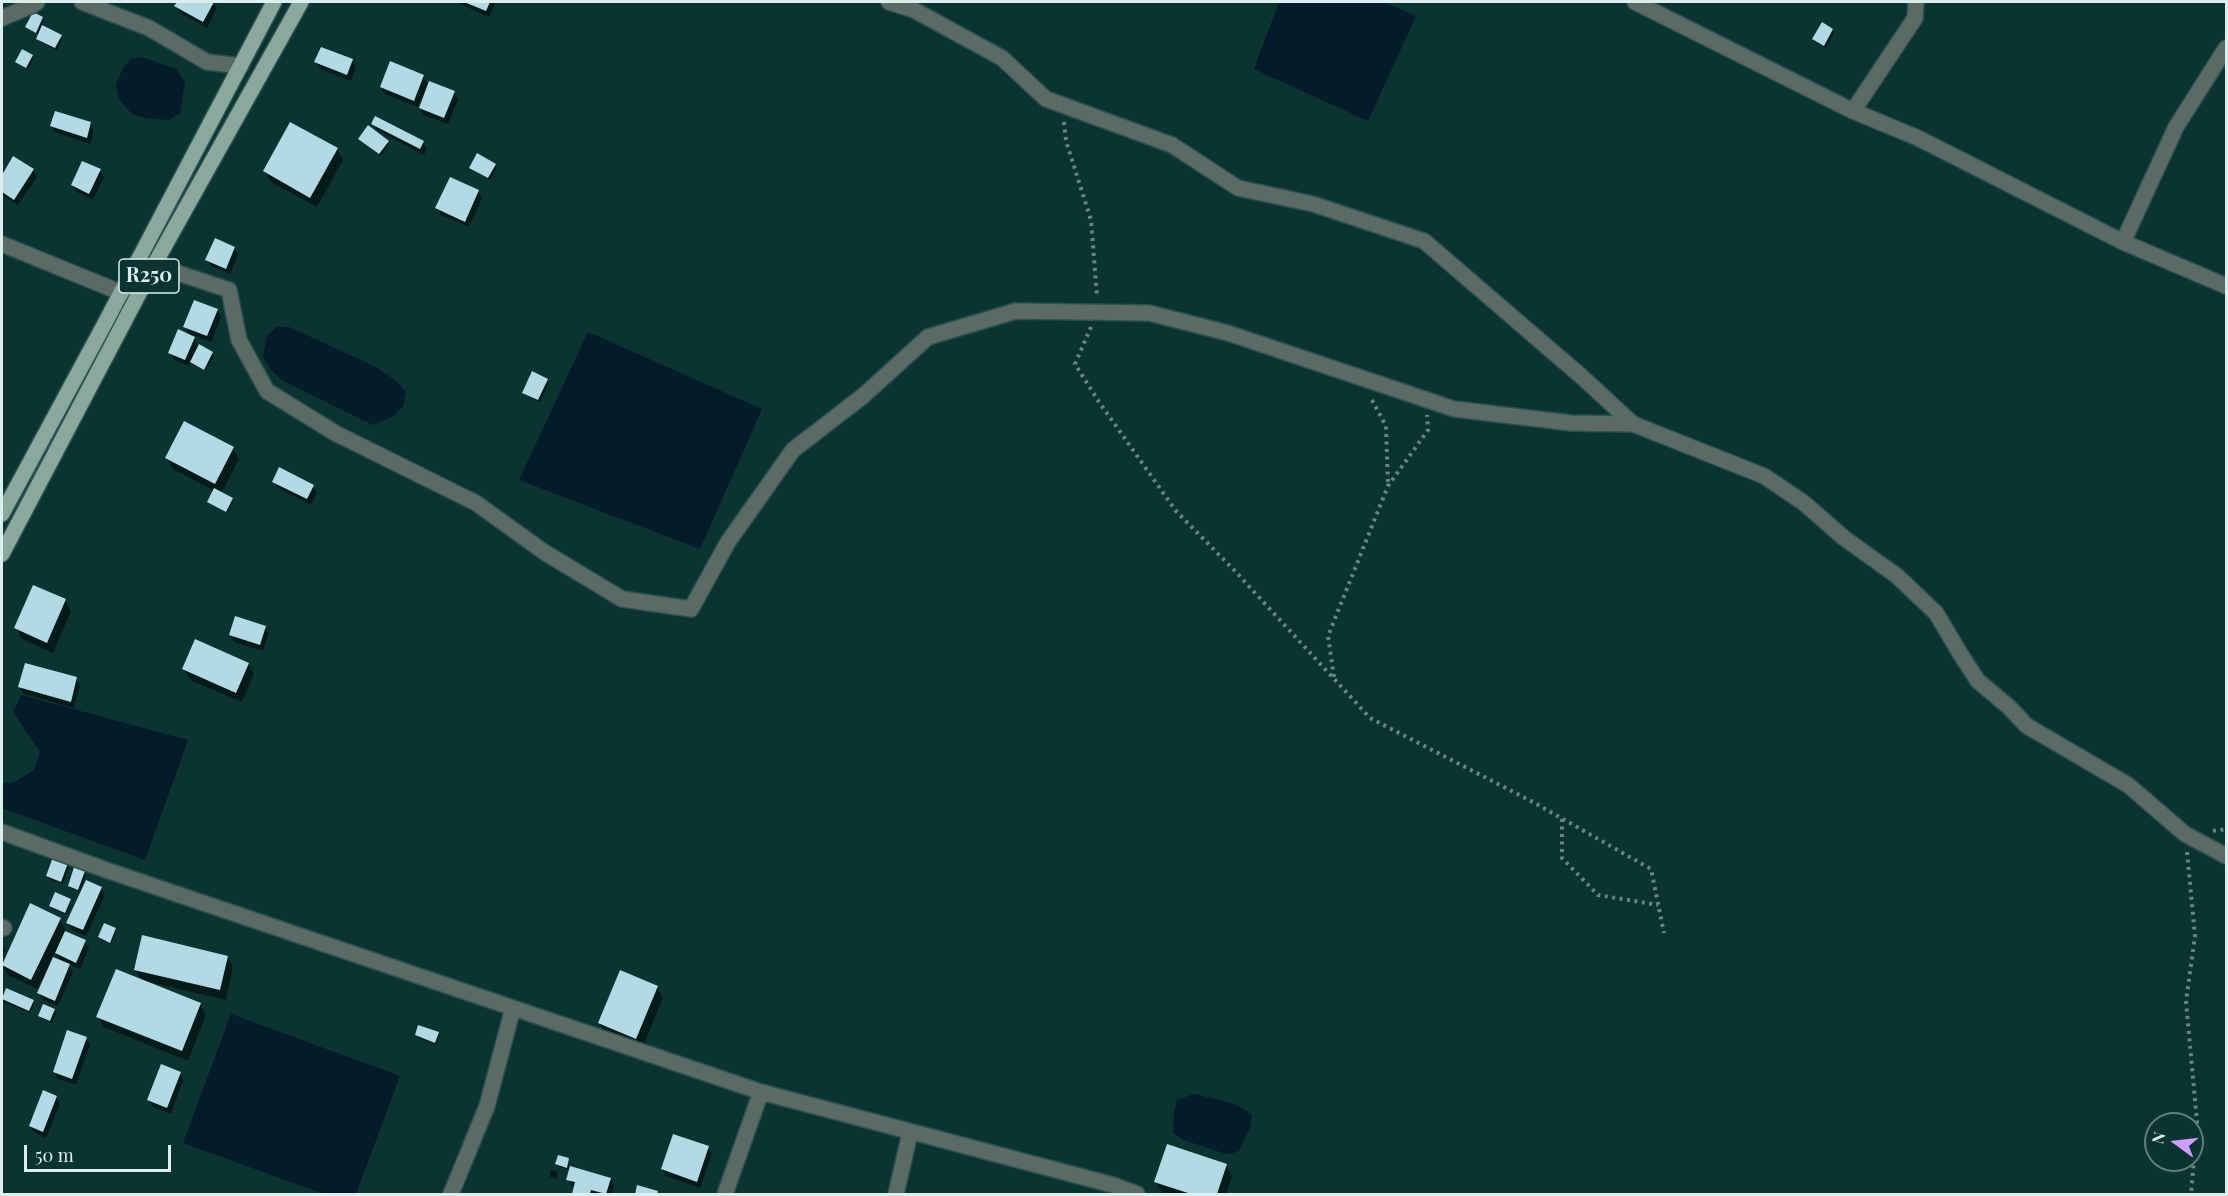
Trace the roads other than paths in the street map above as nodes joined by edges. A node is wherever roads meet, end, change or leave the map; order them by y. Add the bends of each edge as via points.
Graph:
1 (37, 2) edge
2 (82, 2) edge
3 (274, 2) edge
4 (301, 2) edge
5 (889, 2) edge
6 (1635, 2) edge
7 (1916, 2) edge
8 (2, 18) edge
9 (2226, 48) edge
10 (241, 66) junction
11 (1853, 111) junction
12 (2123, 242) junction
13 (2, 244) edge
14 (154, 265) junction
15 (2226, 286) edge
16 (122, 293) junction
17 (1633, 424) junction
18 (2, 514) edge
19 (2, 554) edge
20 (2, 832) edge
21 (2226, 856) edge
22 (513, 1008) junction
23 (761, 1092) junction
24 (910, 1133) junction
25 (451, 1194) edge
26 (725, 1194) edge
27 (896, 1194) edge
28 (1137, 1194) edge

1 - 8 street
2 - 10 street via 149,28 207,62
3 - 10 main road, R250
4 - 14 main road, R250
5 - 17 street via 914,10 1002,58 1046,99 1172,145 1238,188 1313,204 1424,241
6 - 11 street
7 - 11 street via 1915,18
9 - 12 street via 2176,127
10 - 16 main road, R250
11 - 12 street via 1918,138
12 - 15 street
13 - 16 street
14 - 17 street via 229,290 239,340 267,391 335,433 476,503 544,552 622,599 691,609 728,542 793,450 863,396 928,337 1016,311 1149,313 1228,333 1454,409 1559,422
14 - 19 main road, R250
16 - 18 main road, R250
17 - 21 street via 1764,476 1804,503 1897,576 1936,613 1978,681 2027,726 2128,785 2185,834
20 - 22 street
22 - 23 street
22 - 25 street via 487,1106
23 - 24 street
23 - 26 street
24 - 27 street
24 - 28 street

